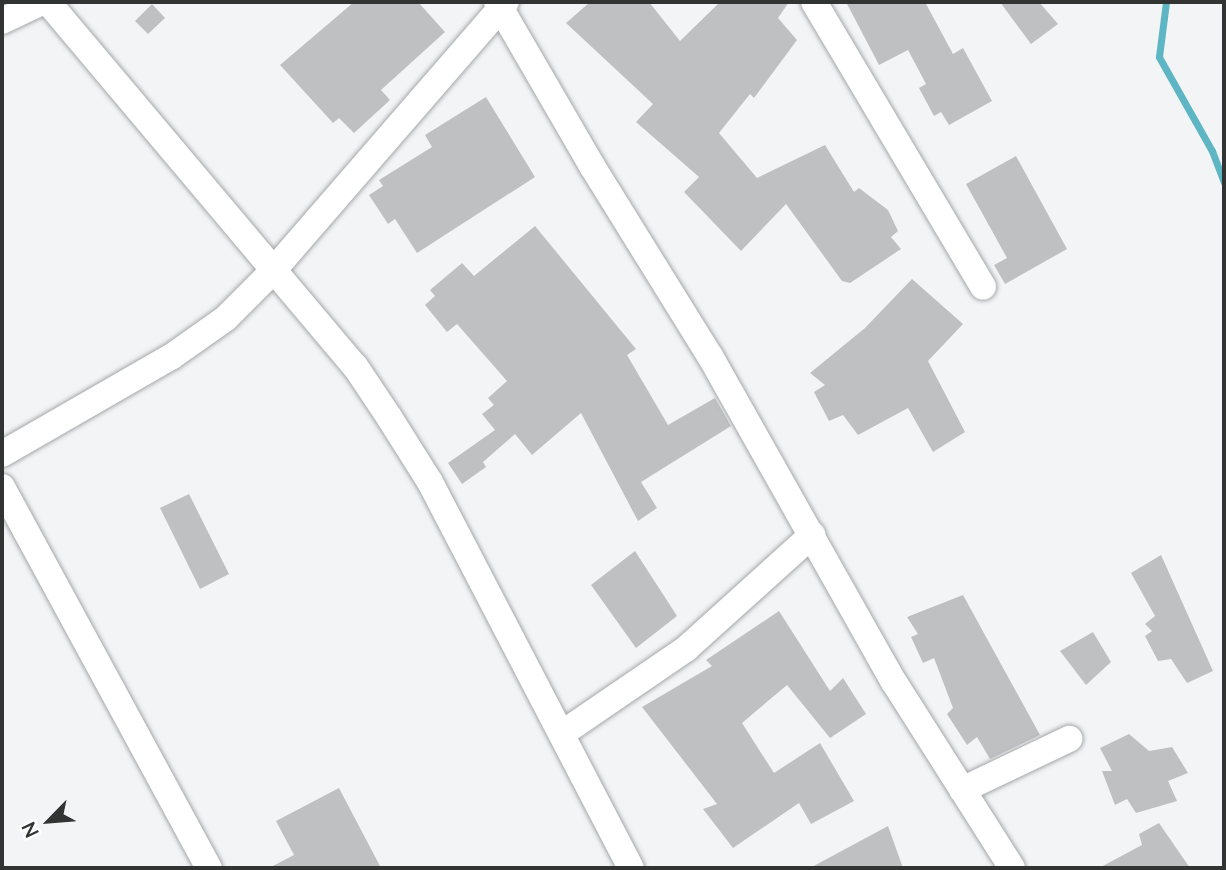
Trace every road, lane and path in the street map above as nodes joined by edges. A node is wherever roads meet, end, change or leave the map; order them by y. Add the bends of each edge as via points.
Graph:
1 (42, 2) edge
2 (48, 2) edge
3 (814, 2) edge
4 (501, 3) edge
5 (2, 21) edge
6 (272, 272) junction
7 (983, 288) dead end
8 (2, 454) edge
9 (2, 487) edge
10 (813, 535) junction
11 (563, 733) junction
12 (1069, 739) dead end
13 (962, 790) junction
14 (209, 868) edge
15 (631, 868) edge
16 (1012, 868) edge

1 - 5 street
2 - 6 street
3 - 7 street
4 - 6 street
4 - 10 street
6 - 8 street via 226,318 171,357
6 - 11 street via 355,366 390,417 430,482
9 - 14 street
10 - 11 street via 687,648
10 - 13 street via 894,682
11 - 15 street
12 - 13 street
13 - 16 street

